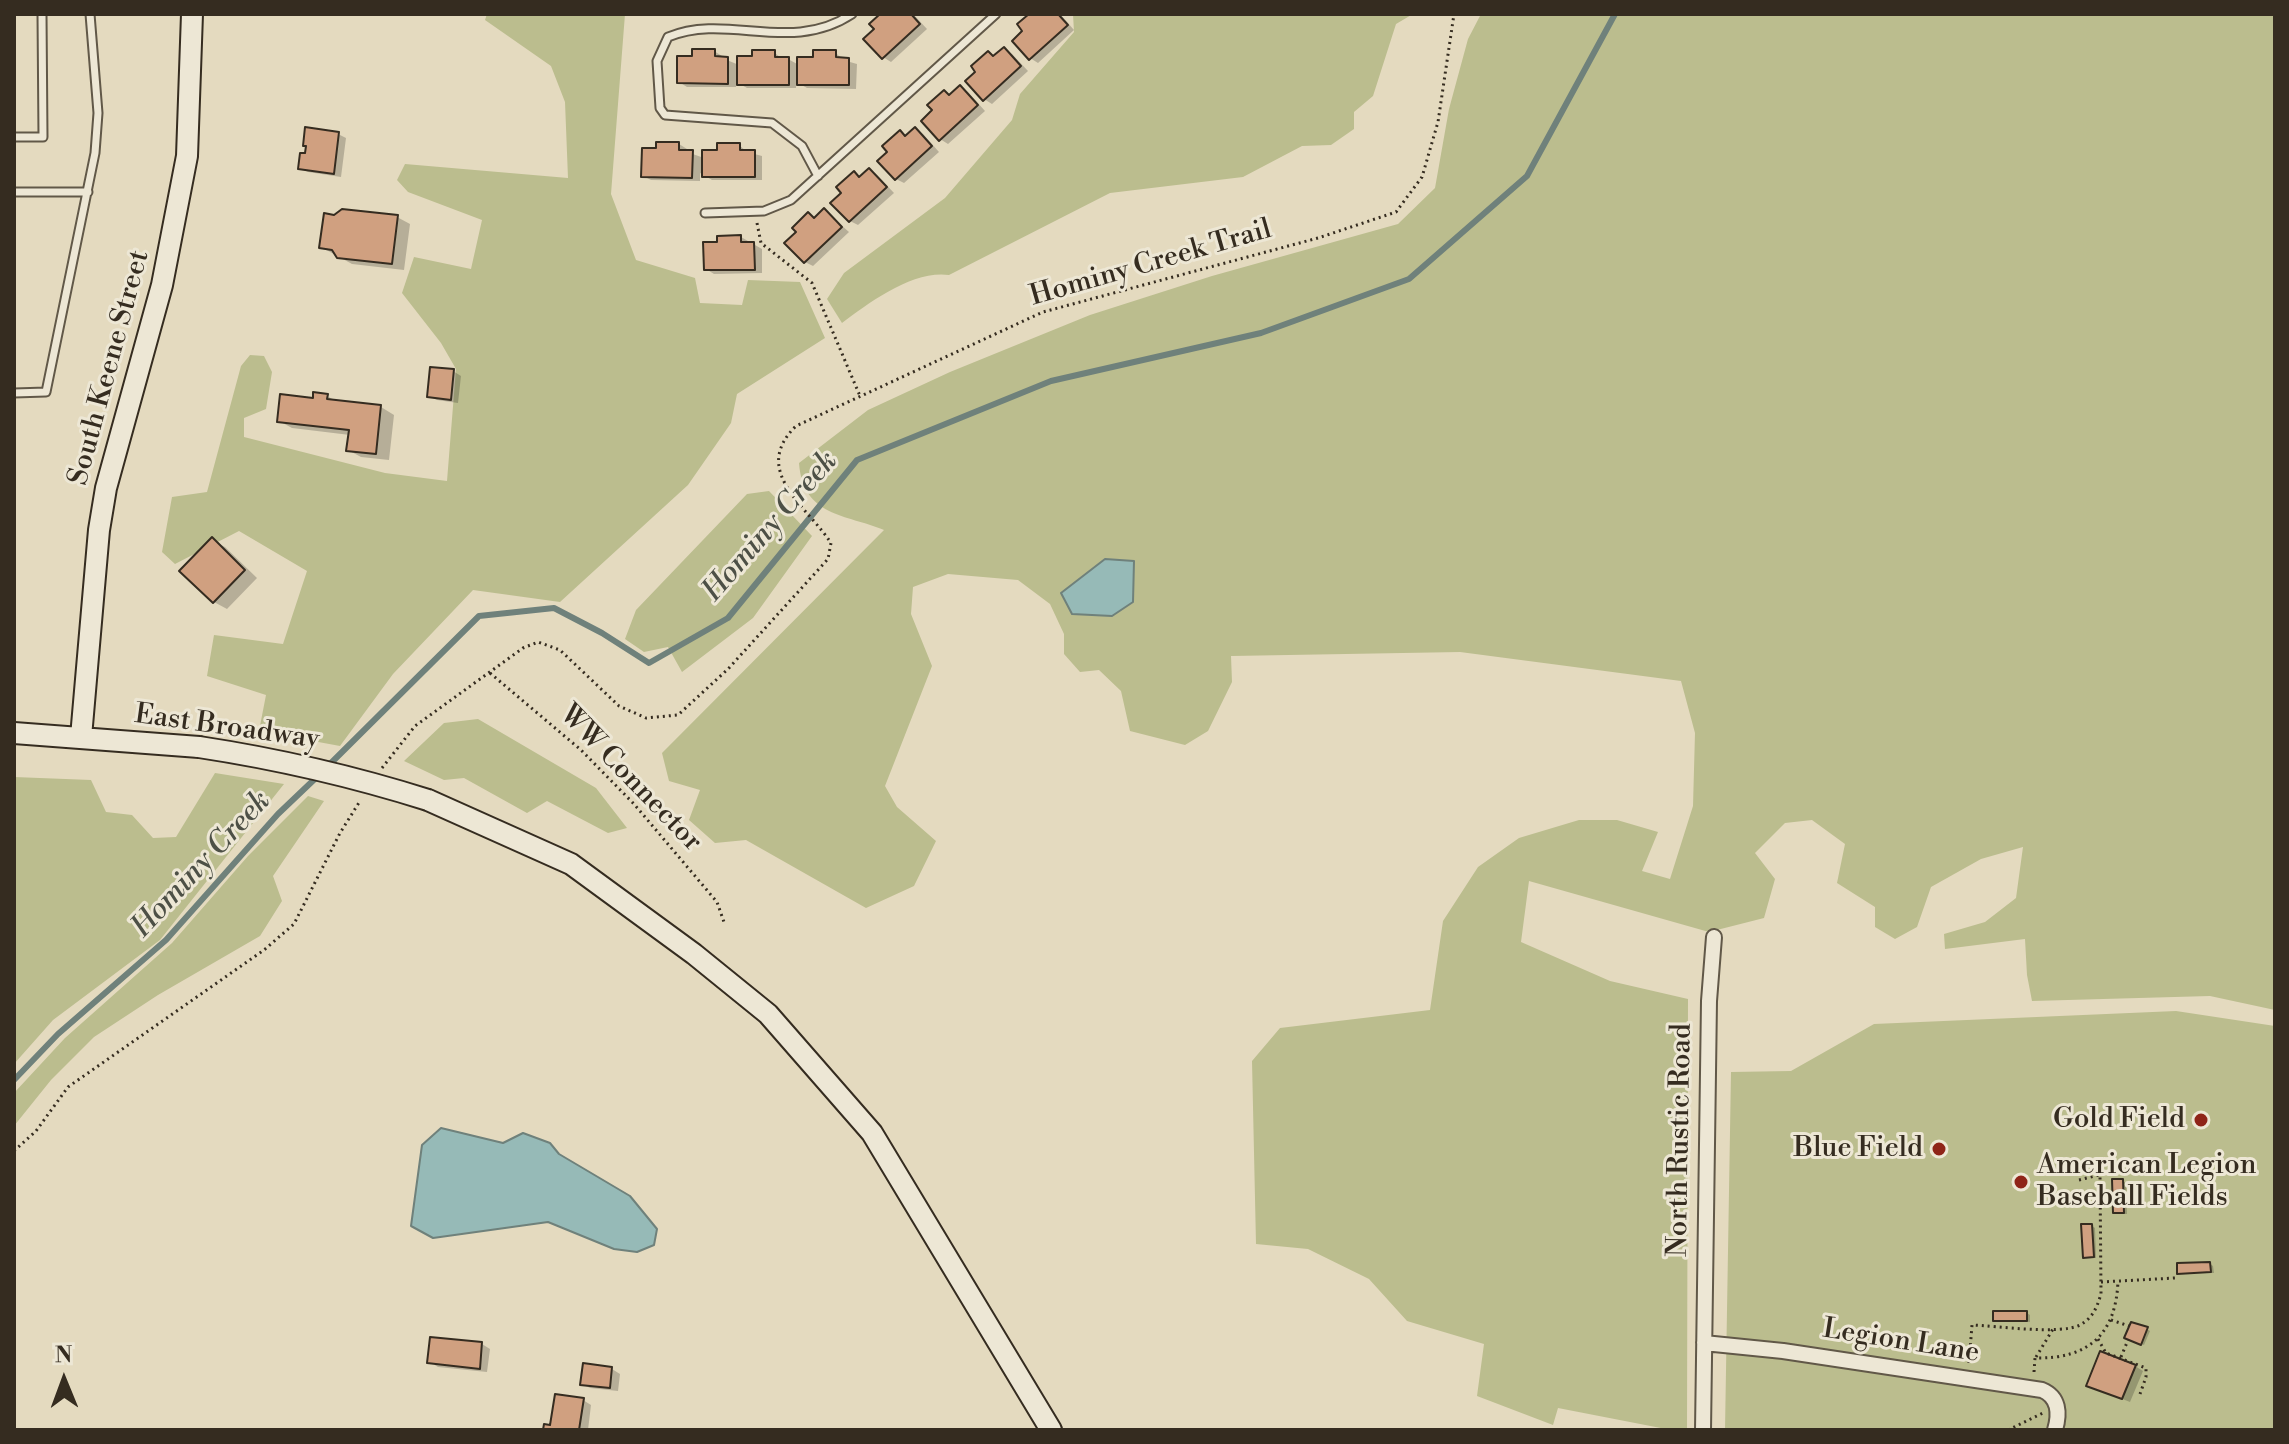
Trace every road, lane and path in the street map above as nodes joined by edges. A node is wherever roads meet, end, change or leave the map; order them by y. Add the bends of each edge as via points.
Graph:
1 (42, 14) edge
2 (90, 14) edge
3 (192, 14) edge
4 (852, 14) edge
5 (996, 14) edge
6 (1454, 14) edge
7 (14, 137) edge
8 (818, 176) junction
9 (14, 192) edge
10 (88, 192) junction
11 (755, 212) junction
12 (705, 213) dead end
13 (14, 393) edge
14 (860, 396) junction
15 (821, 526) dead end
16 (490, 673) dead end
17 (14, 733) edge
18 (81, 737) junction
19 (725, 925) dead end
20 (1714, 937) dead end
21 (2123, 1169) dead end
22 (2100, 1176) junction
23 (2079, 1180) dead end
24 (2175, 1278) dead end
25 (2118, 1281) junction
26 (2101, 1282) junction
27 (2111, 1320) junction
28 (2129, 1326) dead end
29 (2053, 1329) junction
30 (2098, 1339) junction
31 (2128, 1340) dead end
32 (1704, 1343) junction
33 (2121, 1357) junction
34 (2035, 1358) junction
35 (1968, 1379) junction
36 (2031, 1388) junction
37 (2140, 1394) dead end
38 (2057, 1406) junction
39 (1051, 1430) edge
40 (1703, 1430) edge
41 (2008, 1430) edge
42 (2055, 1430) edge

1 - 7 lane via 43,137
2 - 10 lane via 98,113
3 - 18 main road, South Keene Street via 187,156 162,285 106,488
4 - 8 lane via 815,32 680,33 668,37 657,61 665,115 772,123 802,146
5 - 8 lane
6 - 14 path, Hominy Creek Trail via 1438,122 1422,177 1396,212 1043,312
8 - 11 lane via 791,200
9 - 10 lane
10 - 13 lane via 46,392
11 - 12 lane
11 - 14 path via 761,243 812,283
14 - 15 path, Hominy Creek Trail via 796,426 777,458 781,478
16 - 19 path, WW Connector via 581,750 634,804 717,902
17 - 18 main road, East Broadway
18 - 39 main road, East Broadway, bridge via 199,747 331,771 428,800 571,864 768,1014 872,1133
20 - 32 street, North Rustic Road
21 - 22 path
22 - 23 path
22 - 26 path
24 - 25 path
25 - 26 path
25 - 27 path
26 - 29 path via 2095,1311 2080,1325
27 - 28 path
27 - 30 path
29 - 34 path
29 - 35 path via 1972,1325
30 - 33 path via 2106,1353
30 - 34 path via 2055,1359
31 - 33 path
32 - 35 street, Legion Lane
32 - 40 street, North Rustic Road
33 - 37 path via 2146,1368
34 - 36 path
35 - 36 street, Legion Lane
36 - 38 street, Legion Lane via 2050,1393
38 - 41 path
38 - 42 street

